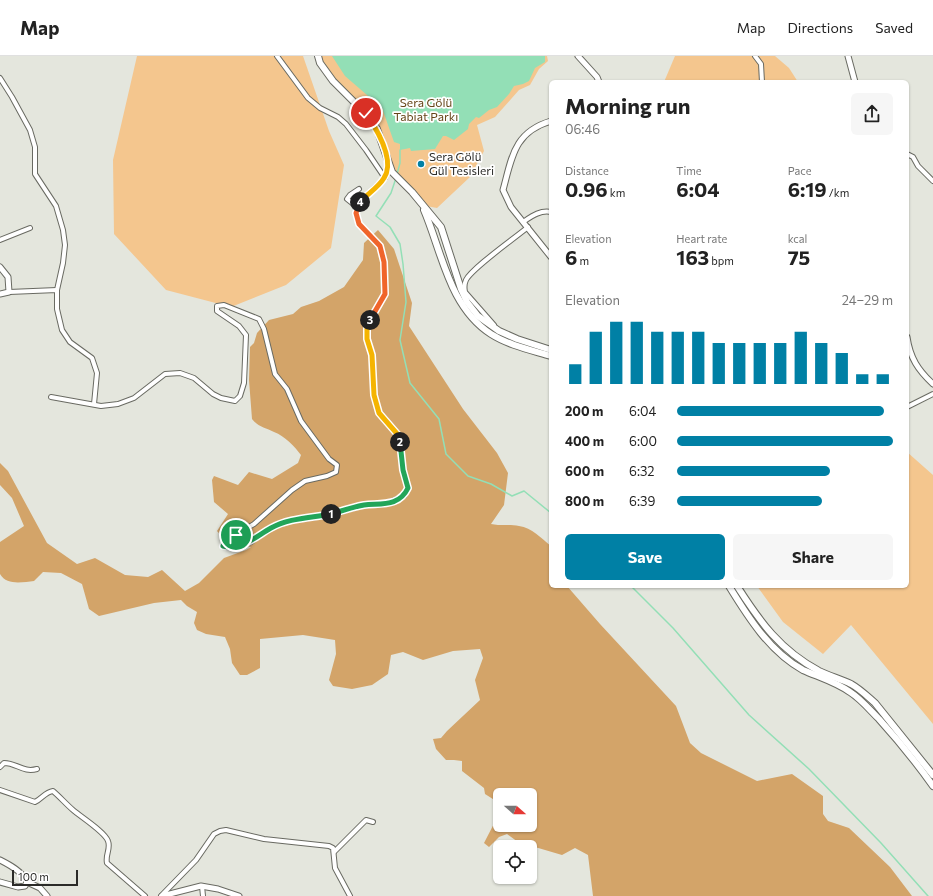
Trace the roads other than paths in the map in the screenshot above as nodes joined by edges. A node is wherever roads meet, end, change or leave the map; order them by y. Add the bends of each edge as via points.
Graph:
1 (278, 56) edge
2 (318, 56) edge
3 (578, 56) edge
4 (755, 56) edge
5 (848, 56) edge
6 (0, 78) edge
7 (598, 80) edge
8 (762, 80) edge
9 (854, 80) edge
10 (549, 122) edge
11 (909, 155) edge
12 (388, 163) junction
13 (385, 178) junction
14 (933, 181) edge
15 (359, 190) dead end
16 (360, 201) junction
17 (422, 205) junction
18 (549, 212) edge
19 (523, 222) junction
20 (30, 228) dead end
21 (528, 228) junction
22 (0, 240) edge
23 (549, 254) edge
24 (0, 267) edge
25 (58, 290) junction
26 (9, 292) junction
27 (0, 294) edge
28 (499, 331) junction
29 (512, 344) junction
30 (909, 347) edge
31 (549, 349) edge
32 (549, 355) edge
33 (933, 384) edge
34 (933, 394) edge
35 (51, 398) dead end
36 (94, 404) junction
37 (909, 406) edge
38 (730, 588) edge
39 (738, 588) edge
40 (0, 767) edge
41 (37, 769) dead end
42 (933, 775) edge
43 (933, 786) edge
44 (0, 790) edge
45 (373, 822) dead end
46 (334, 852) junction
47 (0, 860) edge
48 (0, 882) edge
49 (27, 882) junction
50 (202, 886) junction
51 (48, 896) edge
52 (145, 896) edge
53 (162, 896) edge
54 (203, 896) edge
55 (238, 896) edge
56 (350, 896) edge

1 - 13 street via 308,98 320,108 338,116 346,124
2 - 12 main road via 333,81 366,113 377,129
3 - 7 street
4 - 8 street via 761,64
5 - 9 street
6 - 25 street via 30,130 35,147 35,174 56,206 63,230 65,245
10 - 19 street via 540,124 526,134 517,146 503,190 511,207
11 - 14 street
12 - 13 street
12 - 17 main road via 392,172
13 - 16 street
15 - 16 street via 347,199 352,202
16 - 36 street via 356,213 359,224 380,246 384,262 385,294 367,325 374,395 379,413 399,436 408,488 404,496 385,504 364,505 330,515 289,521 270,528 251,542 230,548 223,546 225,541 254,524 292,490 305,482 336,472 337,465 329,459 301,421 287,389 275,374 264,329 259,320 224,305 217,306 217,312 239,326 246,335 244,383 240,396 235,401 213,394 194,378 180,373 165,374 134,398 118,404
17 - 28 main road via 441,227 467,302 478,316
17 - 29 main road via 446,273 470,317 491,334
18 - 19 street via 534,214
19 - 21 street
20 - 22 street
21 - 23 street
21 - 28 street via 481,264 468,276 464,286 465,292
24 - 26 street via 8,277
25 - 26 street
25 - 36 street via 57,309 62,330 70,342 92,358 97,373
26 - 27 street
28 - 29 street
28 - 31 main road
29 - 32 main road
30 - 33 street via 914,362
34 - 37 street
35 - 36 street
38 - 43 main road via 755,626 775,647 802,669 842,687 858,698 911,756
39 - 42 main road via 769,633 786,648 820,672 851,684 875,703
40 - 41 street via 8,763 27,770
44 - 52 street via 35,802 53,791 102,834 108,841 107,862
45 - 46 street via 366,820
46 - 53 street via 329,846 220,831 214,834 196,860
46 - 56 street via 336,868
47 - 49 street
48 - 49 street via 18,887 24,886
49 - 51 street via 40,888
50 - 53 street
50 - 54 street
50 - 55 street

